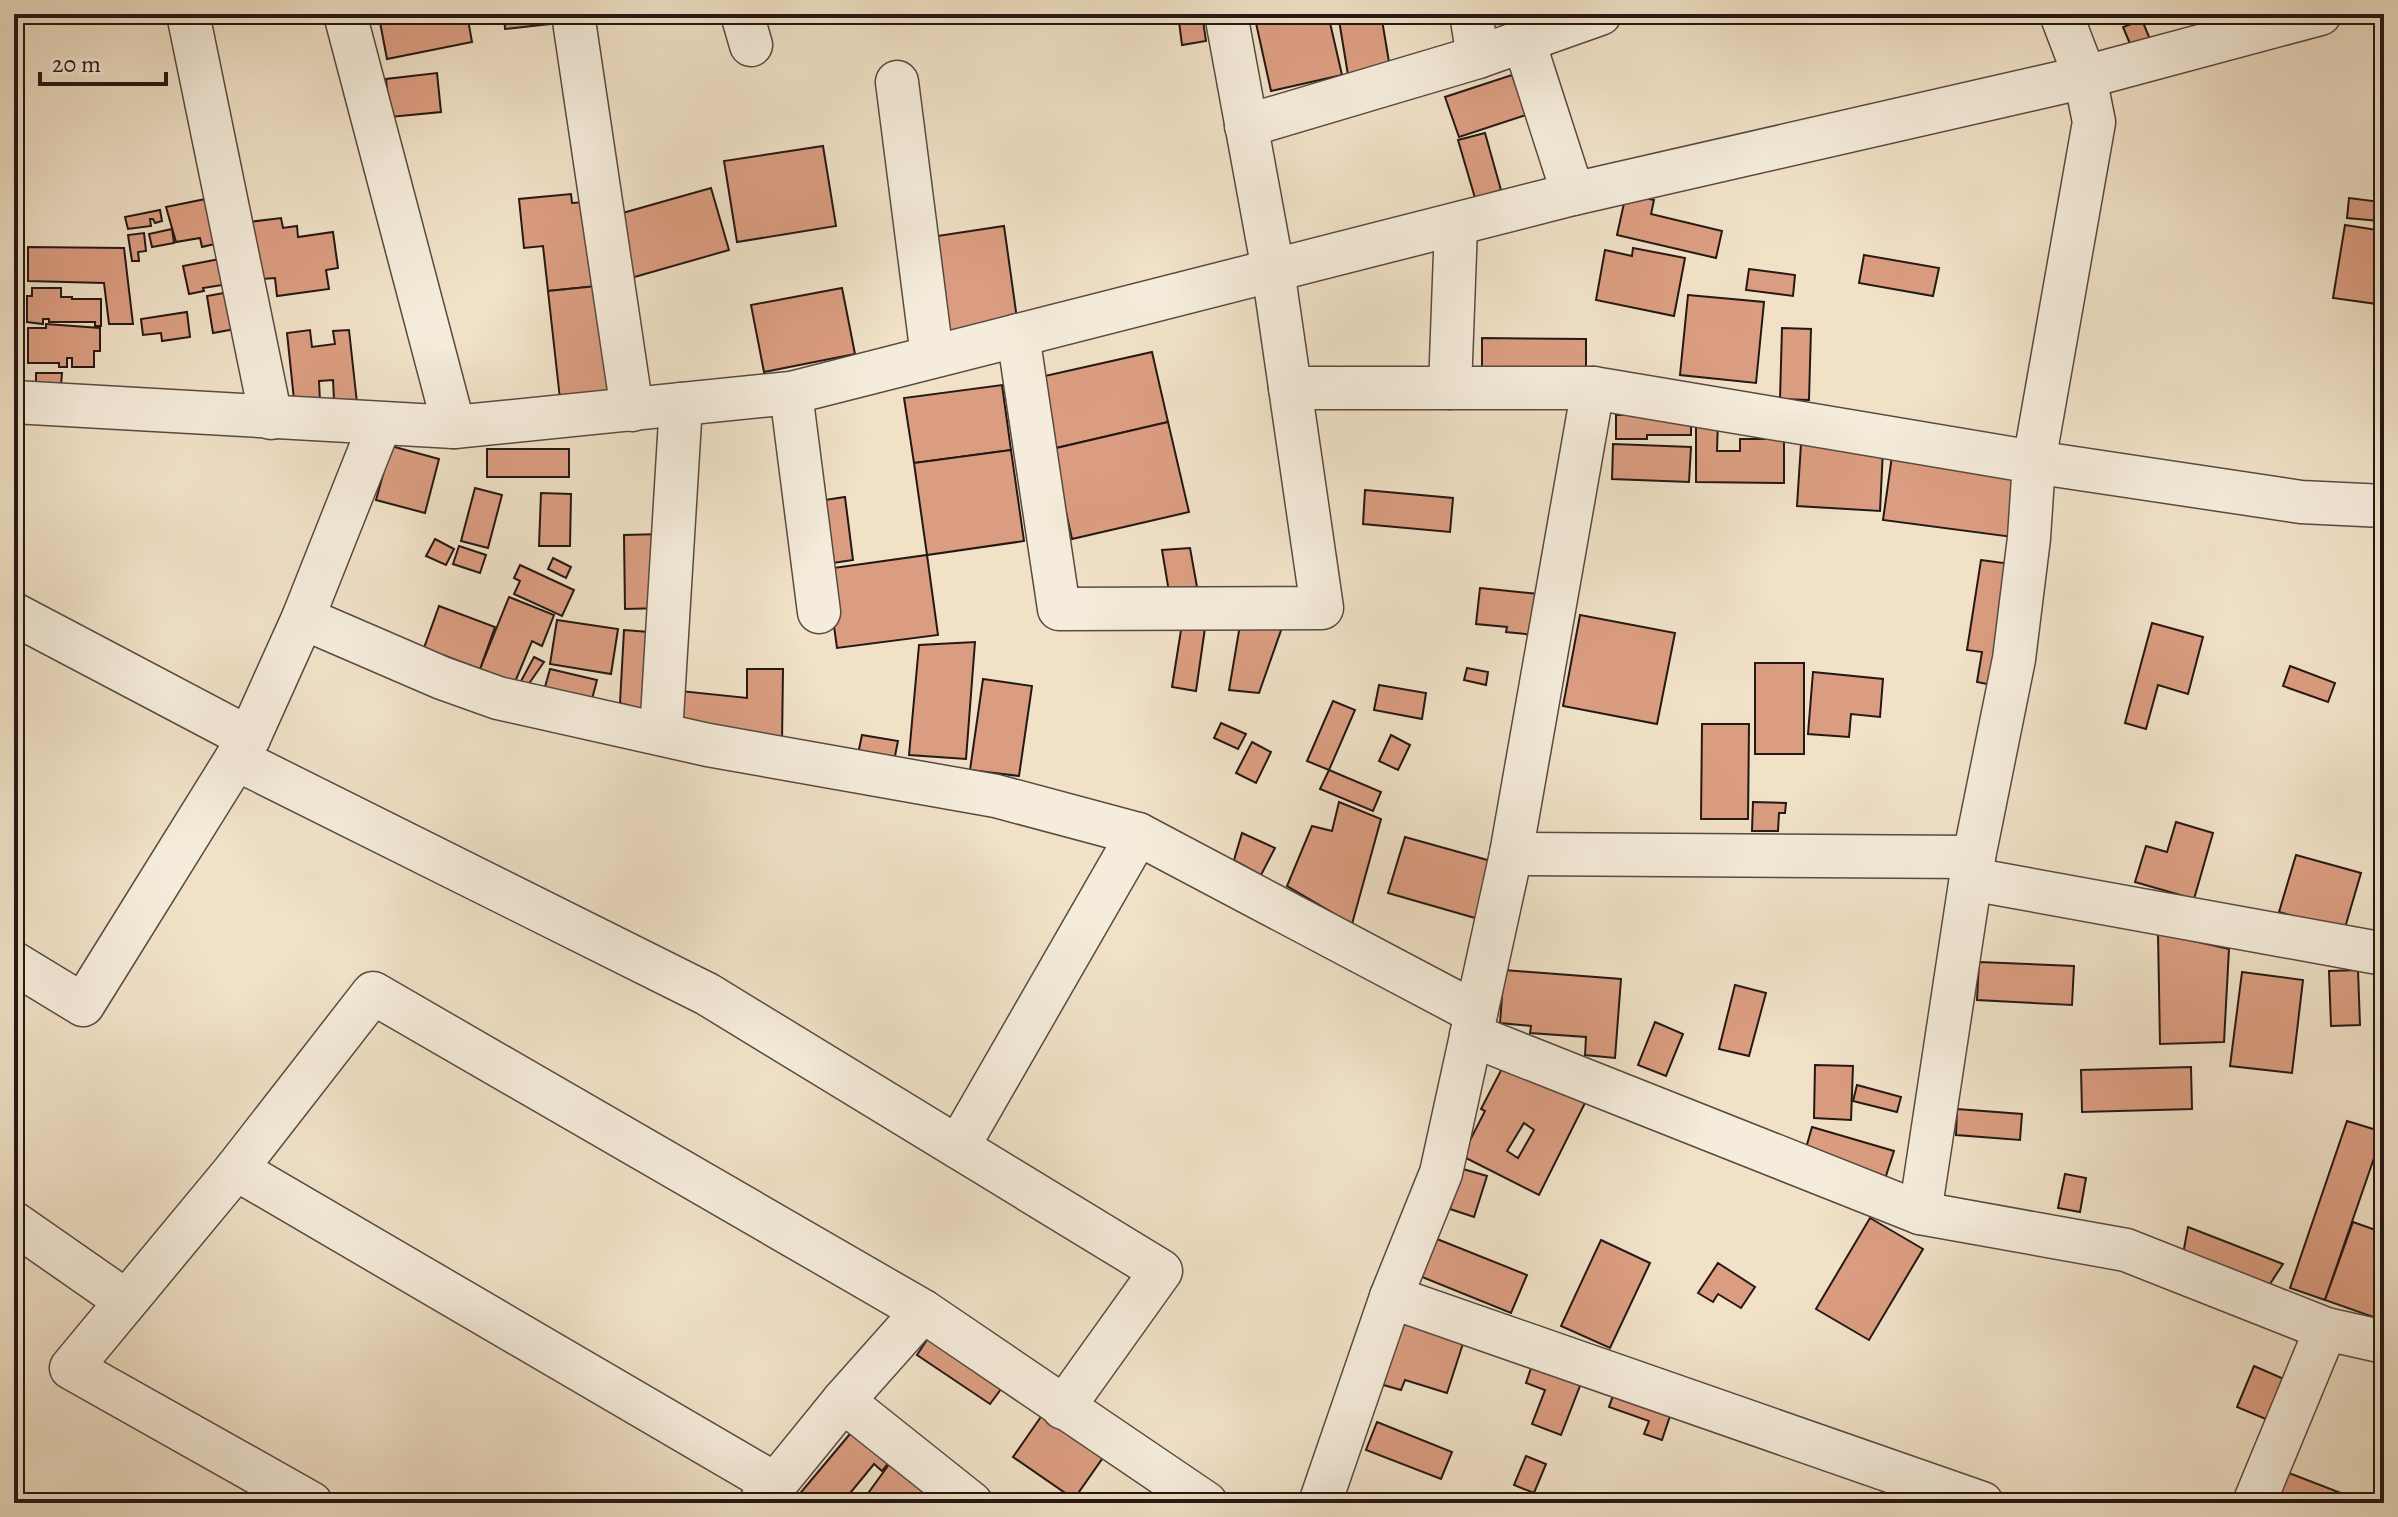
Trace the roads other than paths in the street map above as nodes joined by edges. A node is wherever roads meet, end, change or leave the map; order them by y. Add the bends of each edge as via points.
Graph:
1 (188, 14) edge
2 (345, 14) edge
3 (573, 14) edge
4 (1226, 14) edge
5 (1471, 14) edge
6 (1600, 14) edge
7 (2061, 14) edge
8 (2320, 14) edge
9 (1524, 42) junction
10 (1478, 57) junction
11 (2085, 77) junction
12 (897, 82) dead end
13 (1246, 126) junction
14 (1573, 194) junction
15 (1456, 226) junction
16 (1273, 270) junction
17 (1018, 335) junction
18 (932, 356) junction
19 (1290, 388) junction
20 (1450, 388) junction
21 (1593, 388) junction
22 (791, 393) junction
23 (14, 402) edge
24 (681, 404) junction
25 (632, 410) junction
26 (271, 418) junction
27 (380, 424) junction
28 (454, 427) junction
29 (2034, 462) junction
30 (2384, 506) edge
31 (819, 612) dead end
32 (14, 614) edge
33 (303, 618) junction
34 (661, 734) junction
35 (242, 748) junction
36 (1138, 834) junction
37 (1511, 854) junction
38 (1972, 868) junction
39 (2384, 954) edge
40 (14, 963) edge
41 (1474, 1024) junction
42 (958, 1147) junction
43 (236, 1169) junction
44 (1920, 1213) junction
45 (14, 1223) edge
46 (1391, 1297) junction
47 (126, 1301) junction
48 (923, 1311) junction
49 (2326, 1329) junction
50 (2384, 1342) edge
51 (843, 1401) junction
52 (1063, 1408) junction
53 (767, 1493) edge
54 (307, 1502) edge
55 (971, 1503) edge
56 (1206, 1503) edge
57 (1320, 1503) edge
58 (1982, 1503) edge
59 (2254, 1503) edge

1 - 26 street
2 - 28 street
3 - 25 street
4 - 13 street
5 - 10 street
6 - 9 street
7 - 11 street
8 - 11 street
9 - 10 street
9 - 14 street
10 - 13 street
11 - 14 street
11 - 29 street via 2094,122
12 - 18 street
13 - 16 street
14 - 15 street
15 - 16 street
15 - 20 street
16 - 17 street
16 - 19 street
17 - 18 street
17 - 19 street via 1059,609 1322,608
18 - 22 street
19 - 20 street
20 - 21 street
21 - 29 street
21 - 37 street
22 - 24 street
22 - 31 street
23 - 26 street
24 - 25 street
24 - 34 street
25 - 28 street
26 - 27 street
27 - 28 street
27 - 33 street
29 - 30 street via 2301,502
29 - 38 street via 2014,659
32 - 35 street
33 - 34 street via 498,698
33 - 35 street
34 - 36 street via 996,796
35 - 40 street via 83,1005
35 - 42 street via 707,994
36 - 41 street
36 - 42 street
37 - 38 street
37 - 41 street
38 - 39 street
38 - 44 street
41 - 44 street
41 - 46 street via 1441,1173
42 - 52 street via 1161,1271
43 - 47 street
43 - 48 street via 373,993
43 - 53 street
44 - 49 street via 2126,1250
45 - 47 street
46 - 57 street
46 - 58 street
47 - 54 street via 71,1368
48 - 51 street
48 - 52 street
49 - 50 street
49 - 59 street
51 - 53 street
51 - 55 street
52 - 56 street

